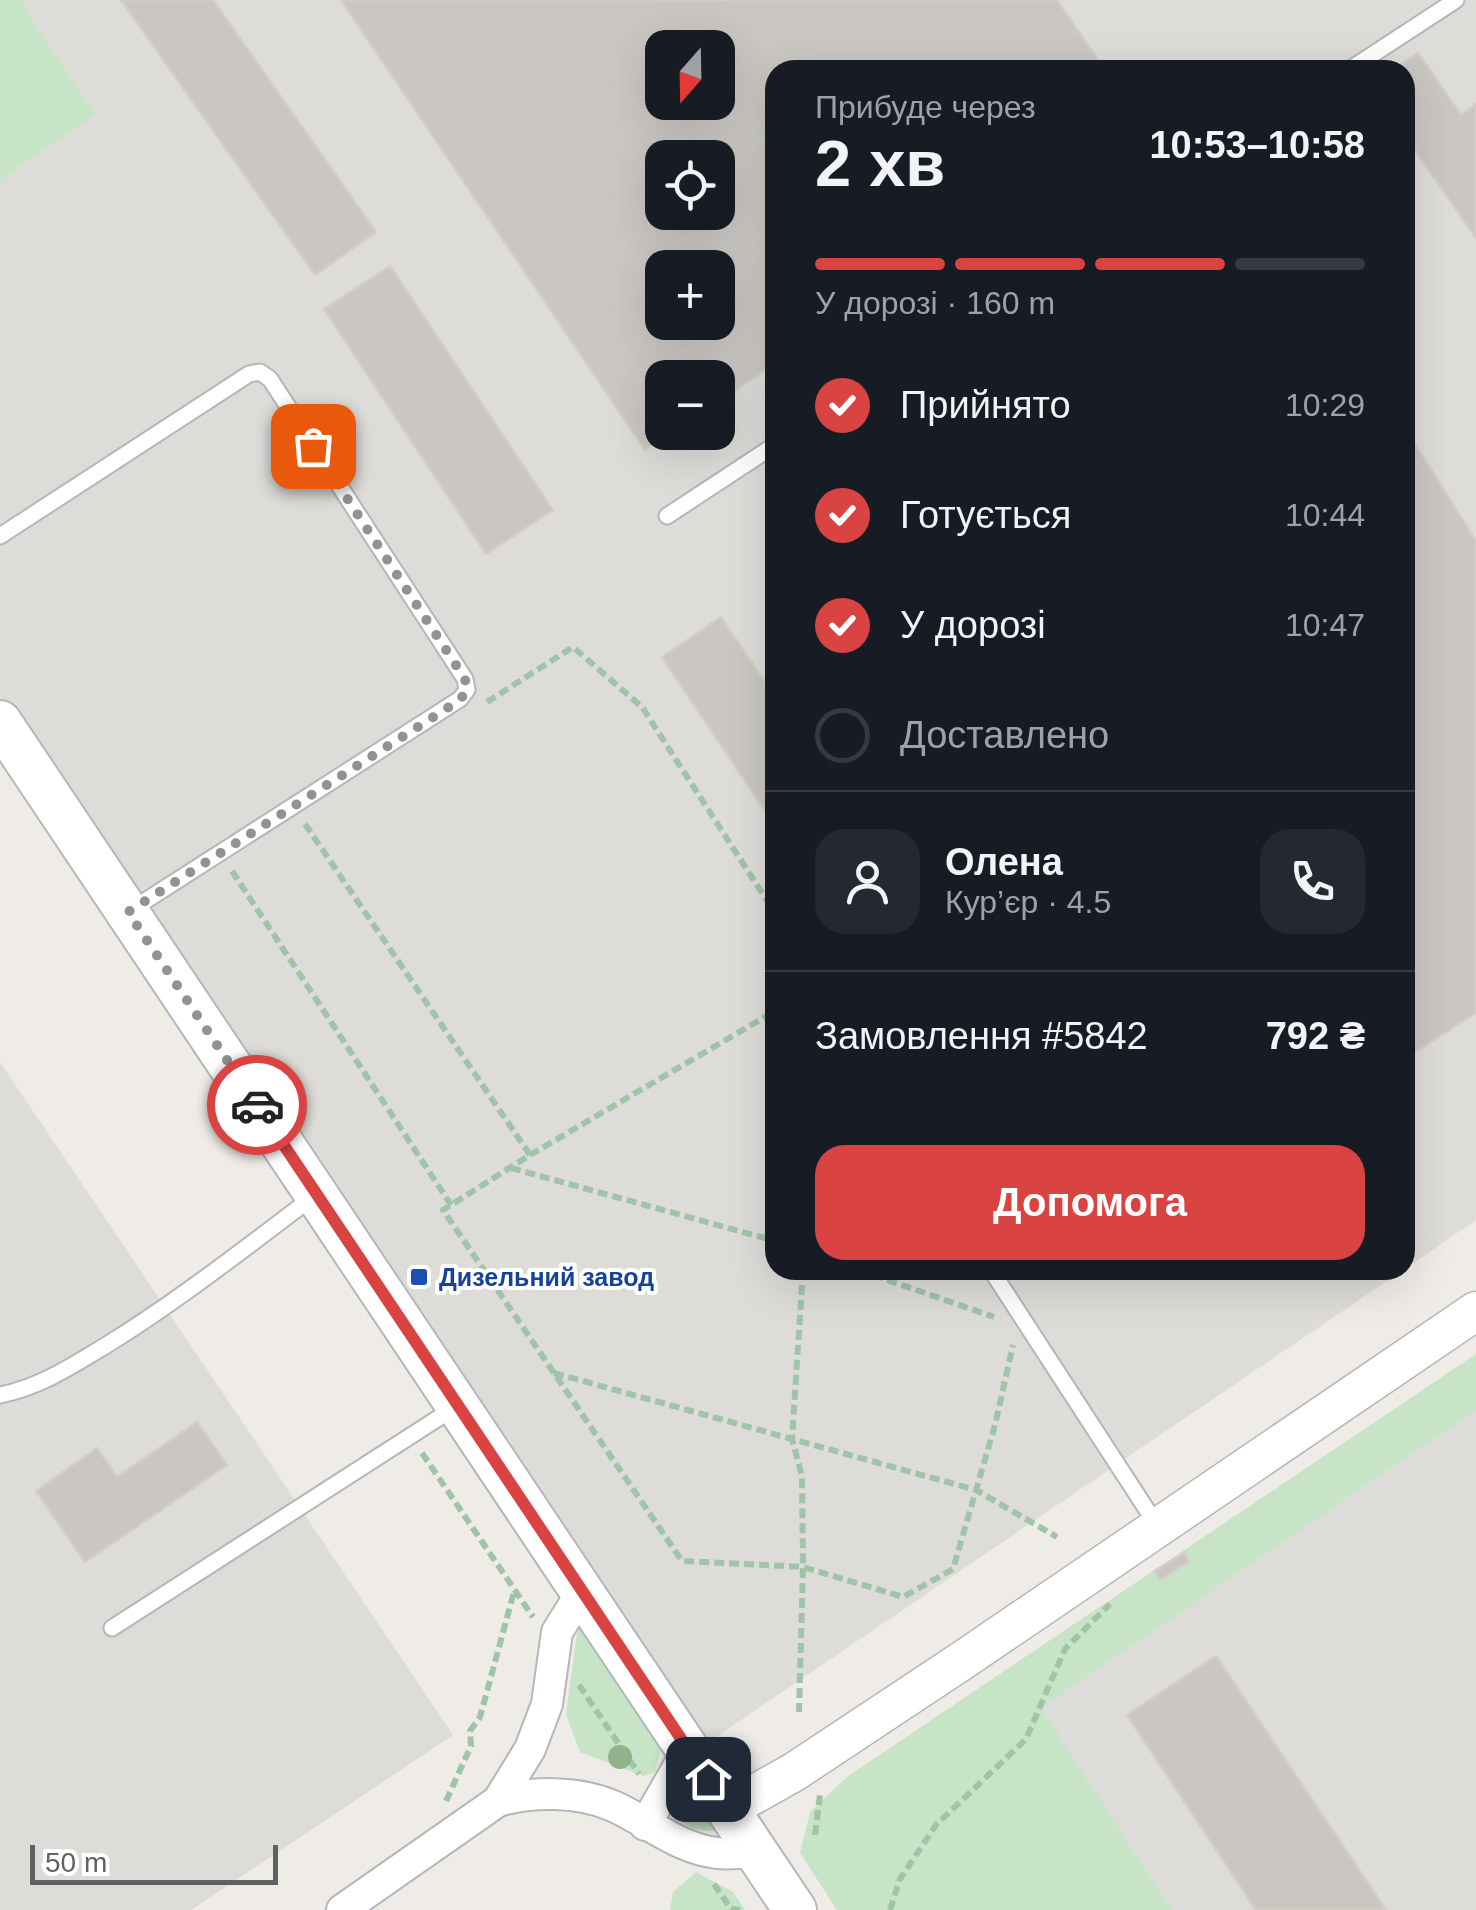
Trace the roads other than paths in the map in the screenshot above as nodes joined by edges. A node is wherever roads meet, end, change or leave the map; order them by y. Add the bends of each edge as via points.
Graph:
1 (1456, 0) edge
2 (1364, 60) edge
3 (765, 452) edge
4 (667, 516) dead end
5 (0, 536) edge
6 (0, 722) edge
7 (128, 912) junction
8 (317, 1194) junction
9 (998, 1280) edge
10 (1476, 1310) edge
11 (0, 1396) edge
12 (458, 1406) junction
13 (1158, 1527) junction
14 (582, 1592) junction
15 (112, 1628) dead end
16 (688, 1750) junction
17 (498, 1802) junction
18 (728, 1808) junction
19 (645, 1825) junction
20 (756, 1852) junction
21 (342, 1910) edge
22 (796, 1910) edge

1 - 2 lane
3 - 4 lane
5 - 7 lane via 260,372 465,679 460,700
6 - 7 main road
7 - 8 main road
8 - 11 lane via 165,1308 68,1368
8 - 12 main road
9 - 13 lane
10 - 13 street
12 - 14 main road
12 - 15 lane
13 - 18 street via 794,1772
14 - 16 main road
14 - 17 street via 557,1632 546,1704 530,1750
16 - 18 main road
16 - 19 street
17 - 19 street via 544,1794 584,1798 610,1804
17 - 21 street
18 - 20 main road
19 - 20 street via 720,1854
20 - 22 main road

